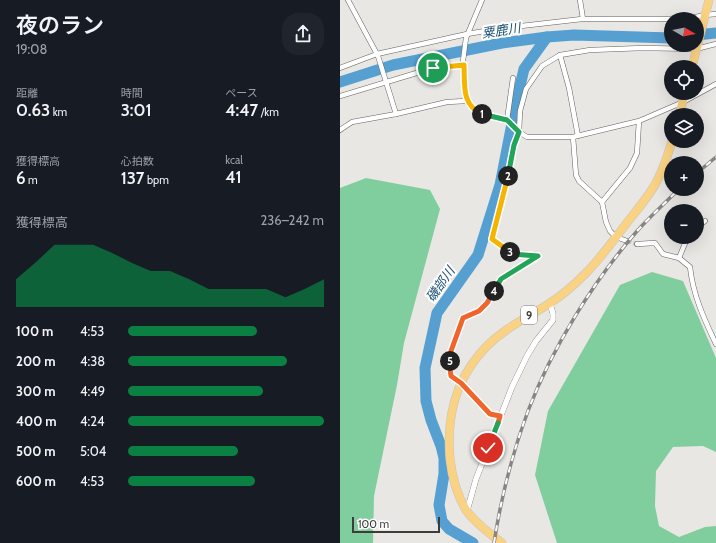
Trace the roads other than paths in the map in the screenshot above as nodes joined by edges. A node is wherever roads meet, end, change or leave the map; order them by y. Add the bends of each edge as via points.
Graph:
1 (348, 0) edge
2 (482, 0) edge
3 (580, 0) edge
4 (709, 0) edge
5 (716, 14) edge
6 (705, 16) junction
7 (583, 19) junction
8 (664, 19) edge
9 (704, 20) edge
10 (467, 36) junction
11 (716, 44) edge
12 (704, 46) edge
13 (664, 48) edge
14 (377, 55) junction
15 (560, 55) junction
16 (464, 63) junction
17 (340, 68) edge
18 (513, 78) dead end
19 (386, 81) junction
20 (716, 84) edge
21 (340, 96) edge
22 (466, 101) junction
23 (683, 102) junction
24 (681, 108) edge
25 (396, 114) junction
26 (507, 120) junction
27 (639, 121) junction
28 (340, 130) edge
29 (519, 132) junction
30 (576, 136) junction
31 (670, 148) edge
32 (602, 202) junction
33 (616, 237) junction
34 (627, 241) tunnel mouth
35 (637, 244) tunnel mouth
36 (686, 244) edge
37 (679, 258) junction
38 (550, 303) junction
39 (716, 344) edge
40 (461, 383) junction
41 (500, 416) junction
42 (467, 511) junction
43 (502, 543) edge

1 - 14 street
2 - 10 street
3 - 7 street
4 - 6 highway
5 - 6 street
6 - 9 highway
7 - 8 street
7 - 10 street via 504,28
10 - 14 street
10 - 16 street
11 - 12 street
13 - 15 street via 590,50
14 - 17 street
14 - 19 street
15 - 29 street via 542,66 526,89 520,111
15 - 30 street via 569,88
16 - 19 street via 433,68
16 - 22 street
18 - 26 street
19 - 21 street
19 - 25 street
20 - 23 street
22 - 25 street via 447,102
22 - 26 street via 480,113
23 - 24 highway
23 - 27 street
25 - 28 street via 352,122
26 - 29 street
27 - 30 street
27 - 32 street via 637,153 630,168
29 - 30 street via 527,137
29 - 40 street via 492,239 511,254 538,256 501,279 487,303 479,311 463,318 451,351 450,369 451,376
30 - 32 street via 576,175 579,181
31 - 33 highway, 9 via 652,190
32 - 33 street via 606,222
33 - 34 street
33 - 38 highway, 9 via 572,287
35 - 37 street via 655,243 663,254
36 - 37 street
37 - 39 street via 690,267 692,283 702,314
38 - 40 highway, 9 via 498,335 477,357
38 - 41 street via 554,314 553,320 527,356
40 - 41 street via 490,414
40 - 42 highway, 9 via 449,425 449,443 452,475
41 - 42 street
42 - 43 highway, 9 via 488,533

